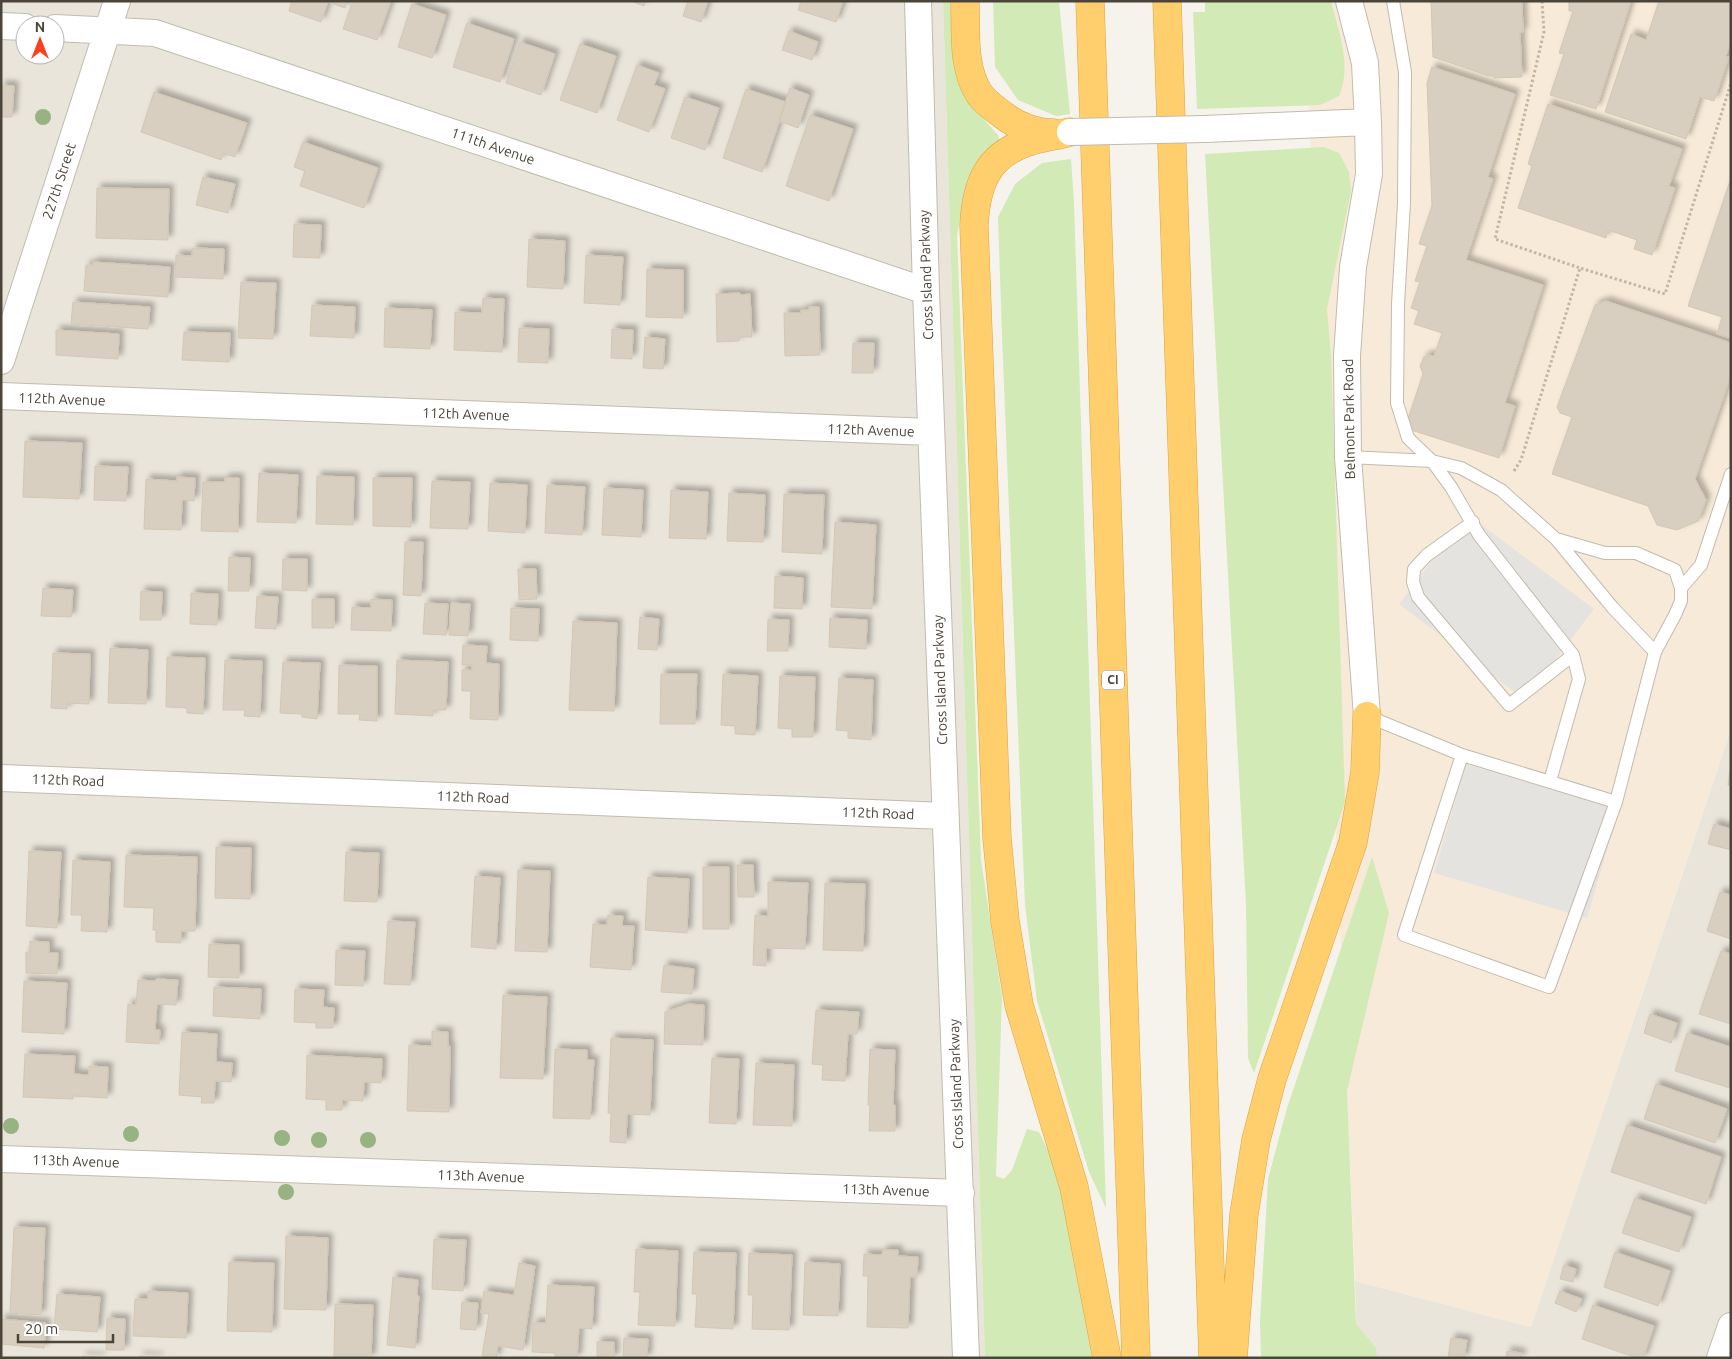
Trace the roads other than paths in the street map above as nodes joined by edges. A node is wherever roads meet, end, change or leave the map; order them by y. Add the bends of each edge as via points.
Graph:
1 (117, 1) edge
2 (918, 1) edge
3 (965, 1) edge
4 (1090, 1) edge
5 (1167, 1) edge
6 (1349, 1) edge
7 (1393, 1) edge
8 (1, 26) edge
9 (15, 26) edge
10 (65, 28) edge
11 (108, 30) junction
12 (1368, 122) junction
13 (1070, 132) junction
14 (926, 291) junction
15 (1, 361) edge
16 (1, 396) edge
17 (931, 432) junction
18 (1348, 457) junction
19 (1432, 461) junction
20 (1731, 474) edge
21 (1473, 522) junction
22 (1556, 539) junction
23 (1681, 588) junction
24 (1655, 652) junction
25 (1573, 655) junction
26 (1367, 716) junction
27 (1462, 755) junction
28 (1, 778) edge
29 (1550, 781) junction
30 (1616, 802) junction
31 (945, 816) junction
32 (1, 1159) edge
33 (961, 1193) junction
34 (1731, 1326) edge
35 (966, 1358) edge
36 (1107, 1358) edge
37 (1136, 1358) edge
38 (1213, 1358) edge
39 (1233, 1358) edge
40 (1720, 1358) edge

1 - 11 street, 227th Street
2 - 14 street, Cross Island Parkway
3 - 13 highway via 968,64 981,95 1021,126 1050,134
4 - 37 highway, CI
5 - 38 highway
6 - 12 street, Belmont Park Road via 1364,63
7 - 19 lane via 1405,72 1397,404 1408,438
8 - 9 street
10 - 11 street, 111th Avenue
11 - 14 street, 111th Avenue via 155,33
11 - 15 street, 227th Street
12 - 13 street, bridge
12 - 18 street, Belmont Park Road via 1369,174 1353,267 1347,356
13 - 36 highway via 1026,142 990,166 982,180 974,226 998,838 1005,921 1021,1014 1074,1187
14 - 17 street, Cross Island Parkway
16 - 17 street, 112th Avenue
17 - 31 street, Cross Island Parkway
18 - 19 lane
18 - 26 street, Belmont Park Road
19 - 21 lane
19 - 22 lane via 1462,468 1501,490
20 - 23 lane via 1701,565
21 - 25 lane
21 - 25 lane via 1414,569 1413,582 1418,597 1509,705
22 - 23 lane via 1605,553 1636,553 1662,563 1674,570
22 - 24 lane via 1613,608
23 - 24 lane via 1675,615
24 - 30 lane
25 - 29 lane via 1579,679
26 - 27 lane
26 - 39 highway via 1365,772 1352,842 1272,1079 1256,1140 1244,1214
27 - 29 lane
27 - 30 lane via 1404,934 1549,988
28 - 31 street, 112th Road
29 - 30 lane
31 - 33 street, Cross Island Parkway
32 - 33 street, 113th Avenue
33 - 35 street, Cross Island Parkway
34 - 40 street

